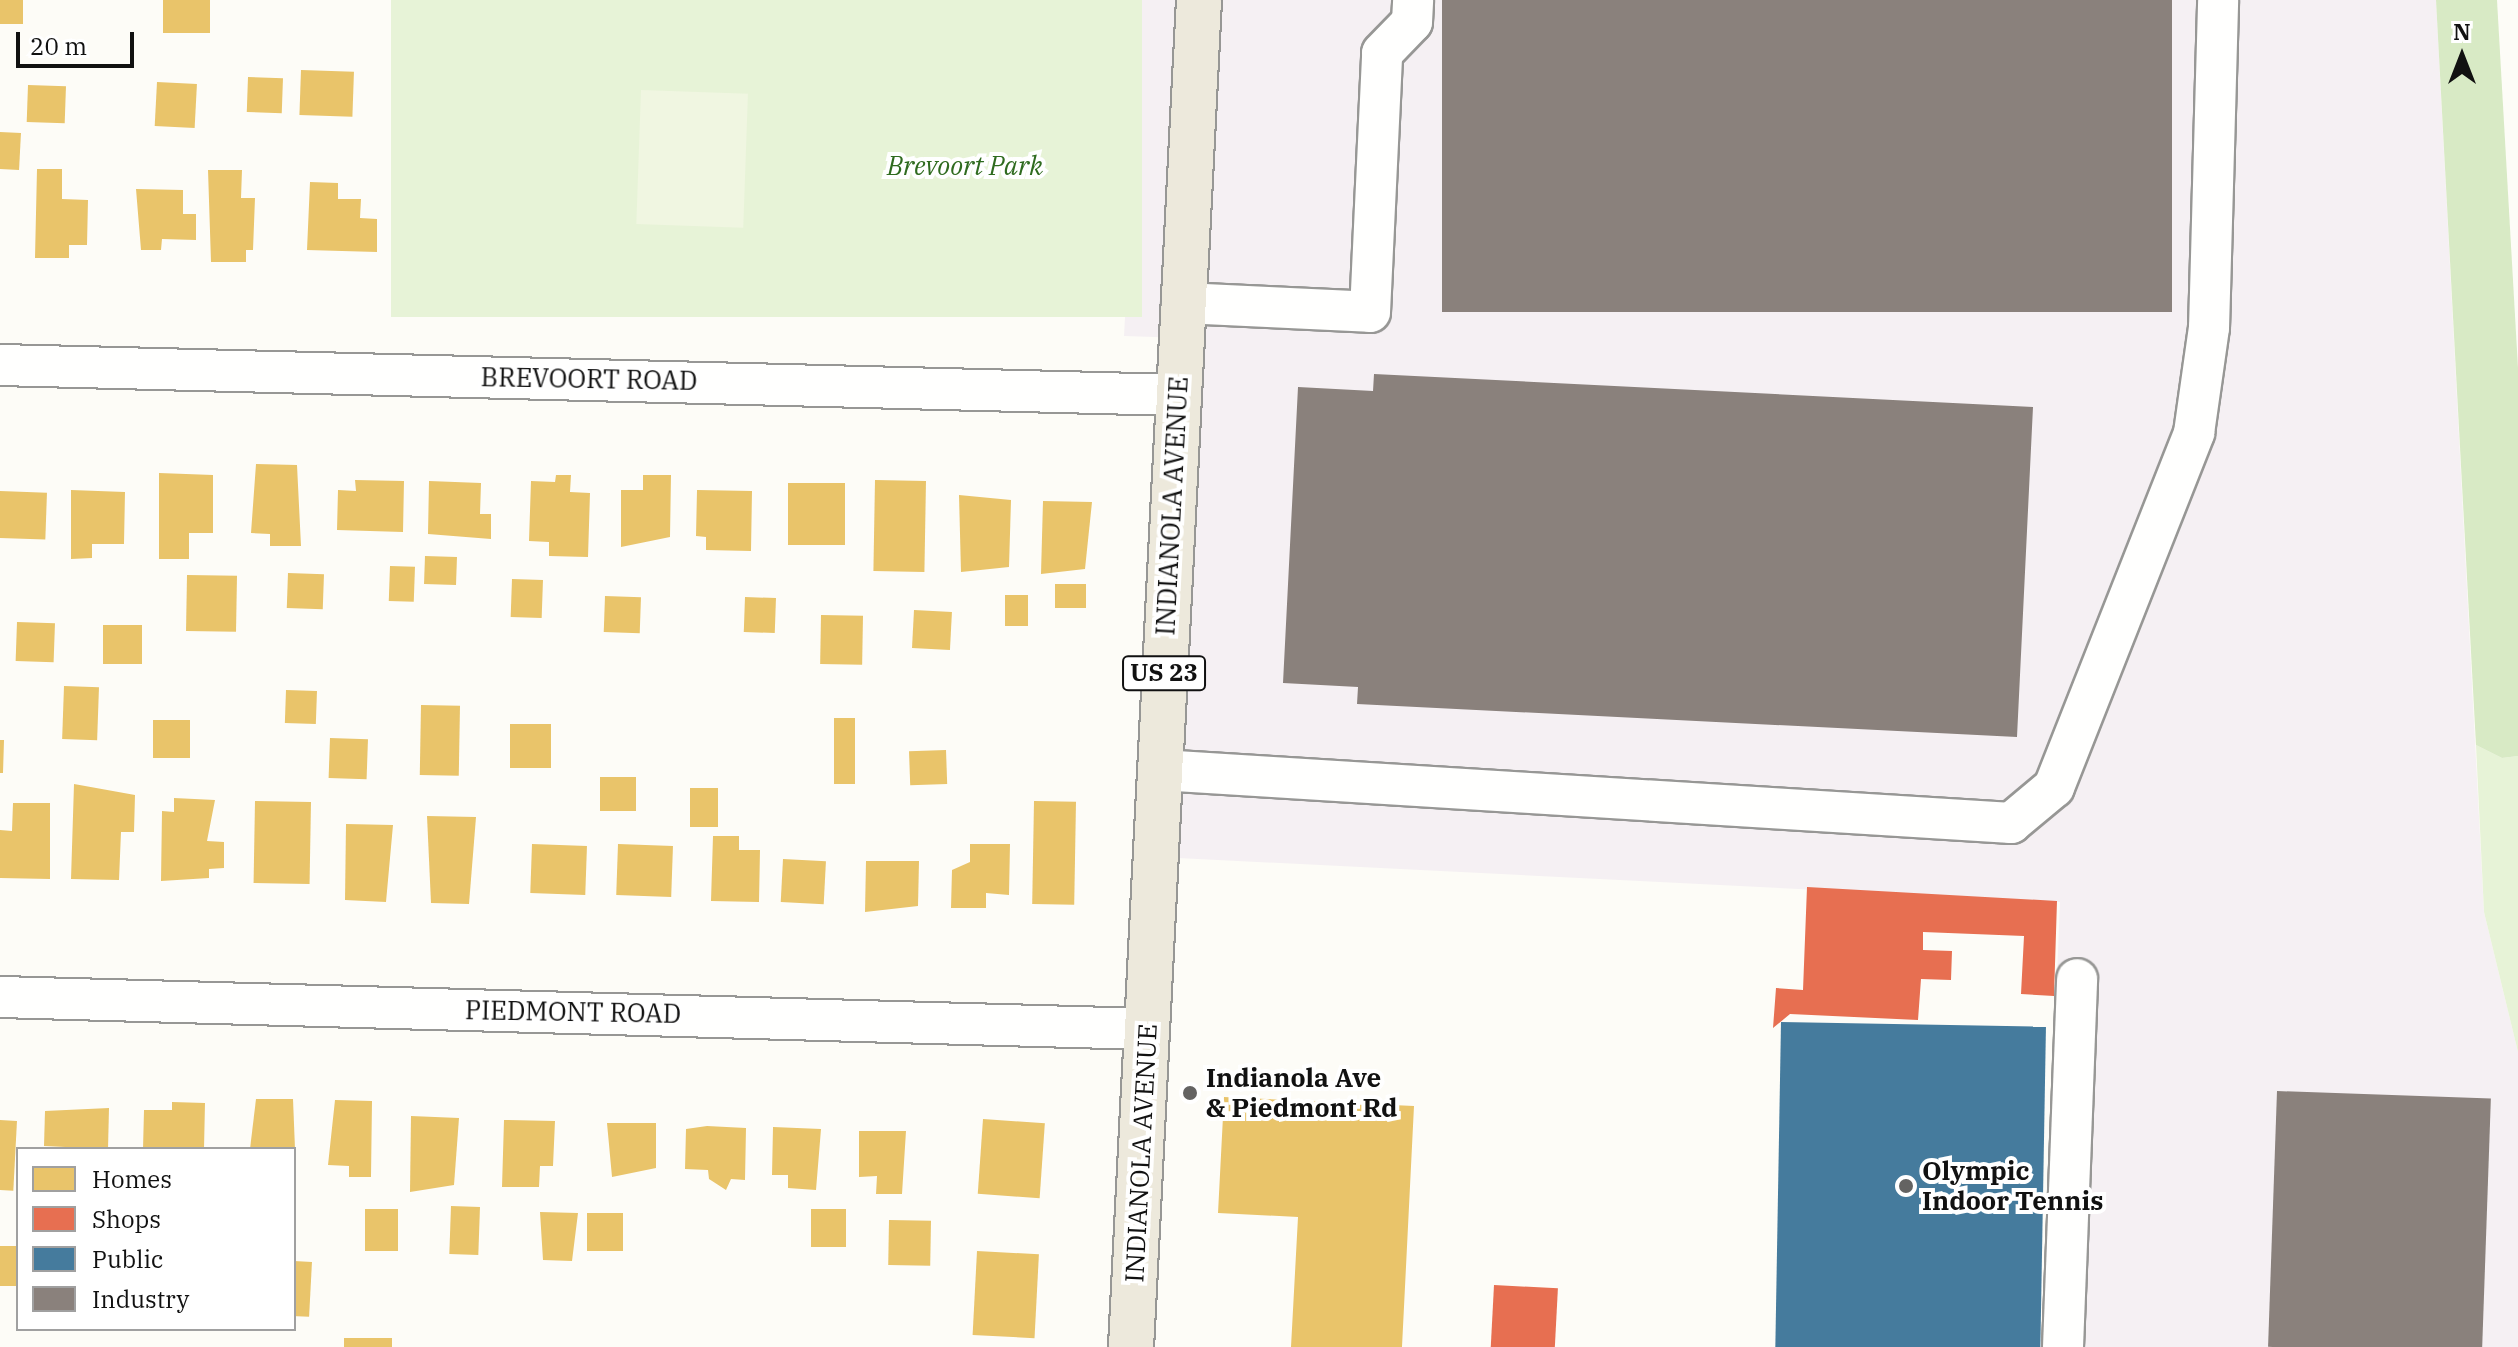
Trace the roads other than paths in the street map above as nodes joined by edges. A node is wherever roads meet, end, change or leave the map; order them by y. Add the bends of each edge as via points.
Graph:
1 (1199, 0) edge
2 (1413, 0) edge
3 (2218, 0) edge
4 (1182, 303) junction
5 (0, 365) edge
6 (1177, 395) junction
7 (1160, 770) junction
8 (2077, 979) dead end
9 (0, 997) edge
10 (1147, 1029) junction
11 (1131, 1347) edge
12 (2063, 1347) edge

1 - 4 main road, INDIANOLA AVENUE / US 23
2 - 4 street via 1412,22 1382,53 1370,312
3 - 7 street via 2209,328 2194,433 2054,787 2011,823
4 - 6 main road, INDIANOLA AVENUE / US 23
5 - 6 street, BREVOORT ROAD
6 - 7 main road, INDIANOLA AVENUE / US 23
7 - 10 main road, INDIANOLA AVENUE / US 23
8 - 12 street
9 - 10 street, PIEDMONT ROAD
10 - 11 main road, INDIANOLA AVENUE / US 23

